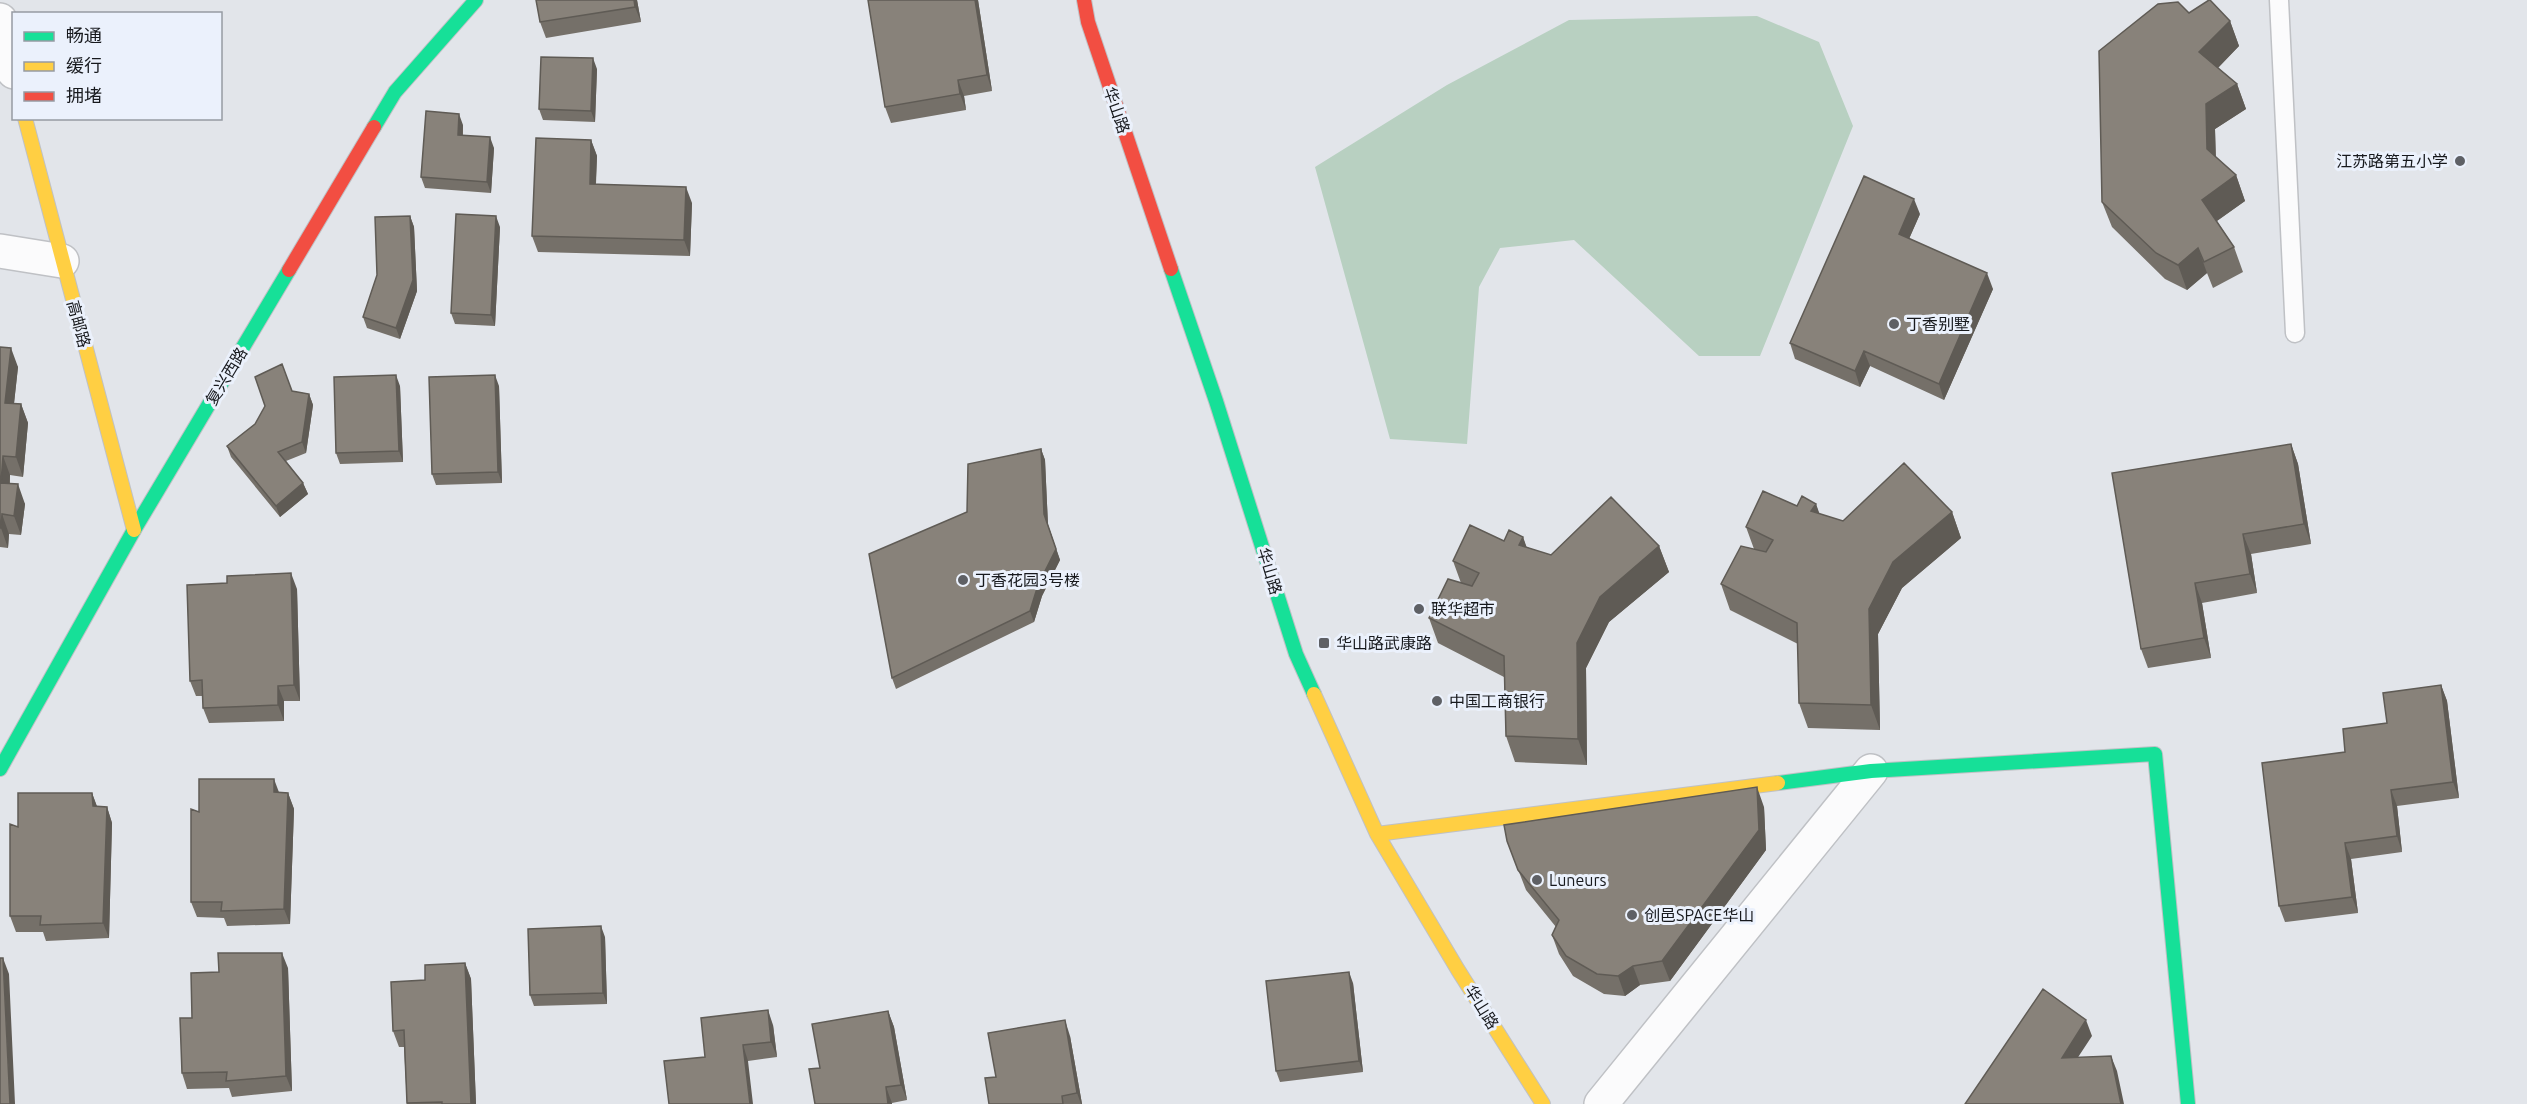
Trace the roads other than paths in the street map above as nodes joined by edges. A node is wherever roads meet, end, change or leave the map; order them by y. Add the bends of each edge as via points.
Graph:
1 (476, 0) edge
2 (1084, 0) edge
3 (2279, 0) edge
4 (0, 20) edge
5 (12, 65) edge
6 (26, 120) edge
7 (0, 251) edge
8 (62, 261) junction
9 (2295, 333) dead end
10 (134, 530) junction
11 (0, 769) edge
12 (1871, 771) junction
13 (1377, 834) junction
14 (1543, 1104) edge
15 (1600, 1104) edge
16 (2188, 1104) edge

1 - 10 street, 复兴西路 via 395,92
2 - 13 street, 华山路 via 1296,654
3 - 9 lane
4 - 5 street
6 - 8 street, 高邮路
7 - 8 street
8 - 10 street, 高邮路
10 - 11 street, 复兴西路
12 - 13 street
12 - 15 street
12 - 16 street via 2155,754
13 - 14 street, 华山路

